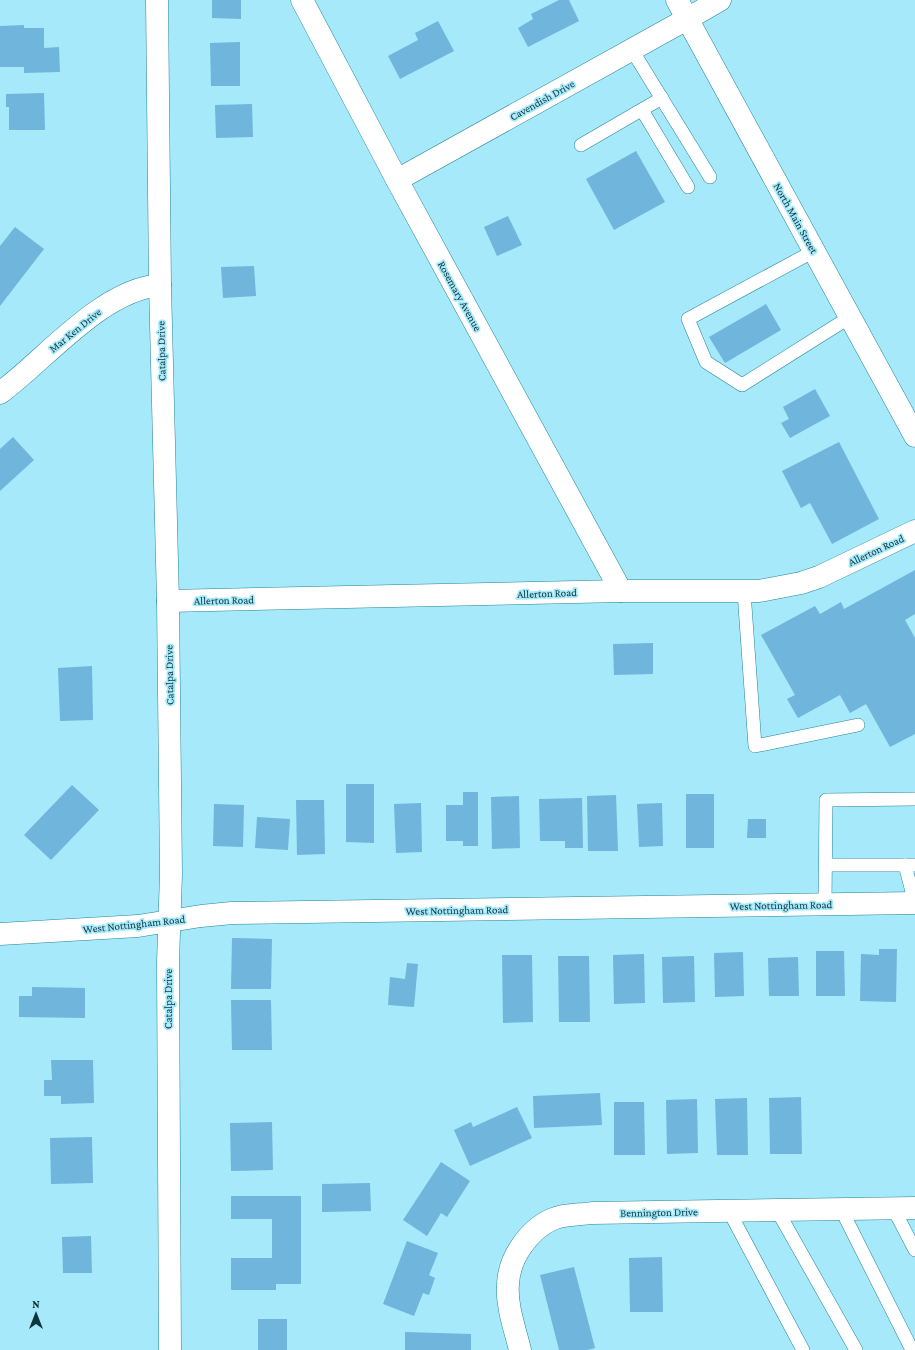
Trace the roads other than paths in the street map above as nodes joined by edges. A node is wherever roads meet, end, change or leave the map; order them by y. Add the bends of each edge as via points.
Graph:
1 (157, 0) edge
2 (302, 0) edge
3 (720, 0) edge
4 (682, 9) edge
5 (632, 50) junction
6 (662, 98) junction
7 (642, 110) junction
8 (581, 145) dead end
9 (710, 177) dead end
10 (397, 180) junction
11 (688, 187) dead end
12 (814, 251) junction
13 (160, 285) junction
14 (850, 316) junction
15 (0, 393) edge
16 (915, 436) edge
17 (914, 534) edge
18 (621, 592) junction
19 (744, 592) junction
20 (168, 601) junction
21 (858, 725) dead end
22 (915, 799) edge
23 (826, 865) junction
24 (910, 865) edge
25 (915, 903) edge
26 (825, 904) junction
27 (171, 922) junction
28 (0, 934) edge
29 (893, 1208) junction
30 (915, 1208) edge
31 (841, 1209) junction
32 (777, 1210) junction
33 (729, 1211) junction
34 (915, 1250) edge
35 (170, 1350) edge
36 (520, 1350) edge
37 (803, 1350) edge
38 (856, 1350) edge
39 (912, 1350) edge

1 - 13 street, Catalpa Drive
2 - 10 street, Rosemary Avenue
3 - 4 street, Cavendish Drive
4 - 5 street, Cavendish Drive
4 - 12 street, North Main Street
5 - 6 lane
5 - 10 street, Cavendish Drive
6 - 7 lane
6 - 9 lane
7 - 8 lane
7 - 11 lane
10 - 18 street, Rosemary Avenue
12 - 14 street, North Main Street
12 - 14 lane via 688,319 706,362 742,384
13 - 15 street, Mar Ken Drive via 134,290 111,302 61,340 23,376
13 - 20 street, Catalpa Drive
14 - 16 street, North Main Street
17 - 19 street, Allerton Road via 819,577 759,592
18 - 19 street, Allerton Road
18 - 20 street, Allerton Road
19 - 21 lane via 755,746
20 - 27 street, Catalpa Drive
22 - 23 lane via 826,800
23 - 24 lane
23 - 26 lane
24 - 25 lane
25 - 26 street, West Nottingham Road
26 - 27 street, West Nottingham Road via 232,913
27 - 28 street, West Nottingham Road
27 - 35 street, Catalpa Drive via 168,962
29 - 30 street, Bennington Drive
29 - 31 street, Bennington Drive
29 - 34 lane
31 - 32 street, Bennington Drive
31 - 39 lane
32 - 33 street, Bennington Drive
32 - 38 lane
33 - 36 street, Bennington Drive via 570,1215 552,1219 538,1228 518,1251 510,1268 509,1302
33 - 37 lane

